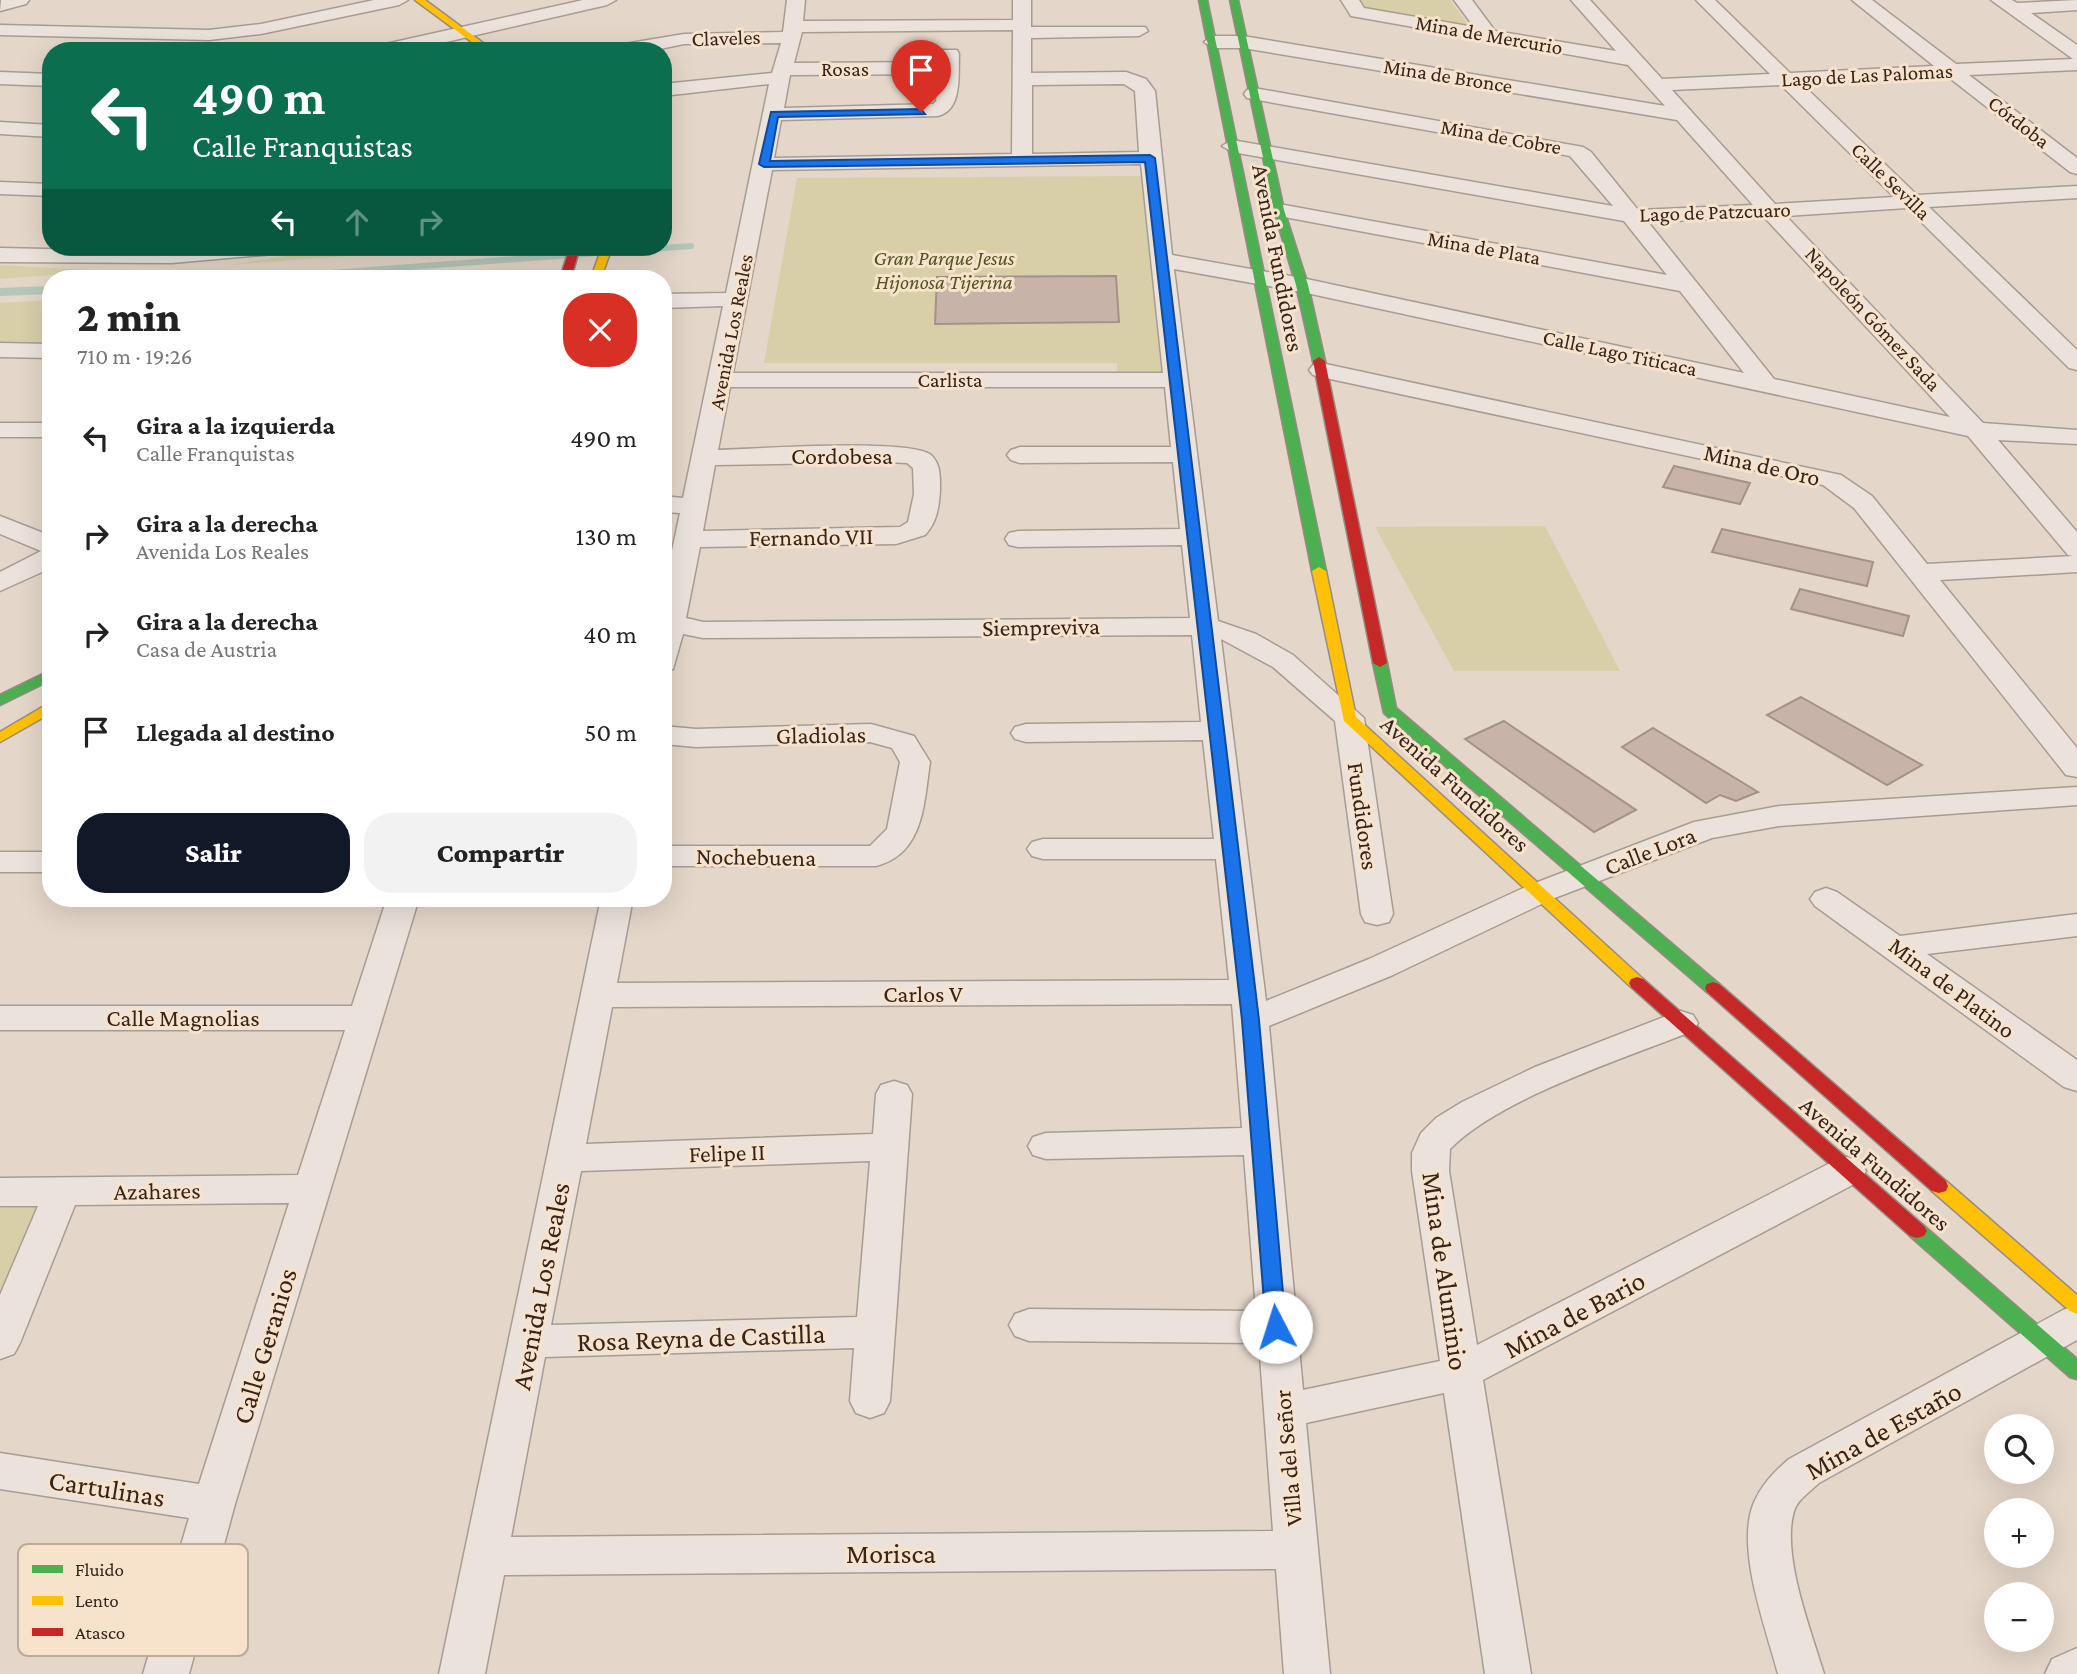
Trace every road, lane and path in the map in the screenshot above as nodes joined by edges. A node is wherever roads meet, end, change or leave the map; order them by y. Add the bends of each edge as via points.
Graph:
1 (20, 0) edge
2 (399, 0) edge
3 (419, 0) edge
4 (607, 0) edge
5 (796, 0) edge
6 (1022, 0) edge
7 (1203, 0) edge
8 (1234, 0) edge
9 (1350, 0) edge
10 (1463, 0) edge
11 (1580, 0) edge
12 (1705, 0) edge
13 (1861, 0) edge
14 (2007, 5) edge
15 (2077, 5) edge
16 (0, 6) edge
17 (472, 13) dead end
18 (490, 27) junction
19 (1022, 29) junction
20 (0, 30) edge
21 (1139, 31) dead end
22 (467, 32) junction
23 (792, 32) junction
24 (1489, 36) junction
25 (422, 42) edge
26 (479, 42) edge
27 (509, 42) edge
28 (665, 42) edge
29 (1213, 42) junction
30 (1243, 42) junction
31 (2077, 54) edge
32 (1634, 60) junction
33 (2077, 64) edge
34 (1952, 71) junction
35 (782, 74) junction
36 (0, 78) edge
37 (1022, 79) junction
38 (42, 80) edge
39 (1788, 80) junction
40 (1658, 86) junction
41 (672, 89) edge
42 (1254, 94) junction
43 (774, 114) junction
44 (1683, 115) junction
45 (1, 130) edge
46 (42, 131) edge
47 (1232, 146) junction
48 (1268, 151) junction
49 (1150, 158) junction
50 (1022, 160) junction
51 (764, 164) junction
52 (2077, 168) edge
53 (0, 188) edge
54 (42, 190) edge
55 (2077, 192) edge
56 (1912, 202) junction
57 (1279, 210) junction
58 (1770, 211) junction
59 (1633, 216) junction
60 (0, 255) edge
61 (205, 256) edge
62 (1163, 260) junction
63 (1258, 277) junction
64 (1302, 285) junction
65 (1688, 286) junction
66 (737, 299) junction
67 (672, 301) edge
68 (0, 350) edge
69 (42, 351) edge
70 (2077, 363) edge
71 (1321, 370) junction
72 (722, 380) junction
73 (1177, 380) junction
74 (1765, 384) junction
75 (0, 430) edge
76 (42, 430) edge
77 (1976, 430) junction
78 (2077, 436) edge
79 (1185, 454) junction
80 (1020, 455) dead end
81 (705, 458) junction
82 (672, 506) edge
83 (695, 507) junction
84 (923, 516) joint
85 (0, 524) edge
86 (1195, 537) junction
87 (689, 539) junction
88 (1018, 539) dead end
89 (42, 542) edge
90 (2077, 549) edge
91 (42, 562) edge
92 (2077, 564) edge
93 (1921, 573) junction
94 (0, 583) edge
95 (672, 604) edge
96 (672, 624) edge
97 (1204, 626) junction
98 (42, 679) edge
99 (0, 701) edge
100 (1389, 710) junction
101 (42, 712) edge
102 (1349, 718) junction
103 (1216, 731) junction
104 (1026, 733) dead end
105 (672, 736) edge
106 (0, 738) edge
107 (2077, 768) edge
108 (2077, 796) edge
109 (1043, 849) dead end
110 (1231, 849) junction
111 (672, 856) edge
112 (849, 858) joint
113 (0, 862) edge
114 (42, 862) edge
115 (1585, 876) junction
116 (1541, 892) junction
117 (1826, 899) dead end
118 (400, 907) edge
119 (615, 907) edge
120 (1377, 914) dead end
121 (2077, 925) edge
122 (1897, 947) junction
123 (599, 995) junction
124 (1249, 1006) junction
125 (0, 1018) edge
126 (366, 1018) junction
127 (1681, 1023) junction
128 (2077, 1078) edge
129 (894, 1094) dead end
130 (1259, 1141) junction
131 (1046, 1146) dead end
132 (888, 1147) junction
133 (565, 1158) junction
134 (1847, 1171) junction
135 (313, 1189) junction
136 (0, 1192) edge
137 (62, 1192) junction
138 (2077, 1306) edge
139 (1029, 1325) dead end
140 (1276, 1327) junction
141 (2060, 1331) edge
142 (875, 1332) junction
143 (528, 1342) junction
144 (0, 1343) edge
145 (2077, 1371) edge
146 (1461, 1373) junction
147 (870, 1401) dead end
148 (1284, 1411) junction
149 (0, 1471) edge
150 (214, 1504) junction
151 (203, 1544) edge
152 (1296, 1550) junction
153 (486, 1556) junction
154 (171, 1656) edge
155 (2077, 1668) edge
156 (166, 1674) edge
157 (462, 1674) edge
158 (1307, 1674) edge
159 (1508, 1674) edge
160 (1801, 1674) edge
161 (2068, 1674) edge

1 - 16 street
2 - 20 street via 229,34
3 - 22 street
4 - 18 street
5 - 23 street, Avenida Los Reales
6 - 19 street
7 - 29 street, Avenida Fundidores
8 - 30 street, Avenida Fundidores
9 - 24 street, Mina de Mercurio via 1363,14
10 - 24 street
11 - 32 street, Napoleón Gómez Sada
12 - 39 street, Calle Sevilla
13 - 34 street, Córdoba
14 - 15 street
14 - 31 street
17 - 18 street
18 - 22 street
18 - 27 street
19 - 21 street, Claveles
19 - 23 street, Claveles
19 - 37 street
22 - 25 street
22 - 26 street
23 - 28 street, Claveles
23 - 35 street, Avenida Los Reales
24 - 32 street, Mina de Mercurio
29 - 30 street, Mina de Bronce
29 - 47 street, Avenida Fundidores
30 - 42 street, Avenida Fundidores
30 - 44 street, Mina de Bronce
32 - 40 street, Napoleón Gómez Sada
33 - 34 street, Lago de Las Palomas
34 - 39 street, Lago de Las Palomas
34 - 52 street, Córdoba
35 - 41 street, Rosas
35 - 43 street, Avenida Los Reales
35 - 43 street, Rosas via 949,61 942,108
36 - 38 street
37 - 49 street, Villa del Señor via 1133,79 1145,91
37 - 50 street
39 - 40 street, Lago de Las Palomas
39 - 56 street, Calle Sevilla
40 - 44 street, Napoleón Gómez Sada
42 - 48 street, Avenida Fundidores
42 - 59 street, Mina de Cobre via 1576,151
43 - 51 street, Avenida Los Reales
44 - 58 street, Napoleón Gómez Sada
45 - 46 street
47 - 48 street, Lago de Patzcuaro
47 - 63 street, Avenida Fundidores
48 - 57 street, Avenida Fundidores
48 - 59 street, Lago de Patzcuaro
49 - 50 street
49 - 62 street, Villa del Señor
50 - 51 street
51 - 66 street, Avenida Los Reales
53 - 54 street
55 - 56 street, Lago de Patzcuaro
56 - 58 street, Lago de Patzcuaro
56 - 70 street, Calle Sevilla
57 - 64 street, Avenida Fundidores
57 - 65 street, Mina de Plata
58 - 59 street, Lago de Patzcuaro
58 - 77 street, Napoleón Gómez Sada
59 - 65 street, Mina de Cobre
60 - 61 street
62 - 63 street, Calle Lago Titicaca
62 - 73 street, Villa del Señor
63 - 64 street, Calle Lago Titicaca
63 - 102 street, Avenida Fundidores
64 - 71 street, Avenida Fundidores
64 - 74 street, Calle Lago Titicaca
65 - 74 street, Mina de Cobre
66 - 67 street
66 - 72 street, Avenida Los Reales
68 - 69 street
71 - 93 street, Mina de Oro via 1832,480 1863,502
71 - 100 street, Avenida Fundidores
72 - 73 street, Carlista
72 - 81 street, Avenida Los Reales
73 - 79 street, Villa del Señor
74 - 77 street, Calle Lago Titicaca
75 - 76 street
77 - 78 street, Calle Lago Titicaca
77 - 90 street, Napoleón Gómez Sada
79 - 80 street
79 - 86 street, Villa del Señor
81 - 83 street, Avenida Los Reales
81 - 84 street, Cordobesa via 914,457 927,471
82 - 83 street
83 - 87 street, Avenida Los Reales
84 - 87 street, Fernando VII via 914,530 896,536
85 - 89 street
86 - 88 street
86 - 97 street, Villa del Señor
87 - 95 street, Avenida Los Reales
91 - 94 street
92 - 93 street
93 - 107 street, Mina de Oro
96 - 97 street, Siempreviva via 703,630
97 - 102 street, Siempreviva via 1226,630 1272,652
97 - 103 street, Villa del Señor
98 - 99 street
100 - 102 street
100 - 115 street, Avenida Fundidores
101 - 106 street
102 - 116 street, Avenida Fundidores
102 - 120 street, Fundidores
103 - 104 street
103 - 110 street, Villa del Señor
105 - 112 street, Gladiolas via 871,733 903,742 915,762 901,836 887,852
108 - 115 street, Calle Lora via 1739,821 1705,829
109 - 110 street
110 - 124 street, Villa del Señor
111 - 112 street, Nochebuena
113 - 114 street
115 - 116 street, Calle Lora
115 - 138 street, Avenida Fundidores
116 - 124 street, Calle Lora via 1381,967
116 - 127 street, Avenida Fundidores
117 - 122 street, Mina de Platino
118 - 126 street, Calle Geranios
119 - 123 street, Avenida Los Reales
121 - 122 street
122 - 128 street, Mina de Platino
123 - 124 street, Carlos V
123 - 133 street, Avenida Los Reales
124 - 130 street, Villa del Señor
125 - 126 street, Calle Magnolias
126 - 135 street, Calle Geranios
127 - 134 street, Avenida Fundidores
127 - 146 street, Mina de Aluminio via 1498,1099 1458,1120 1435,1139 1431,1174
129 - 132 street
130 - 131 street
130 - 140 street, Villa del Señor
132 - 133 street, Felipe II
132 - 142 street
133 - 143 street, Avenida Los Reales
134 - 141 street, Avenida Fundidores
134 - 146 street, Mina de Bario
135 - 137 street, Azahares
135 - 150 street, Calle Geranios
136 - 137 street, Azahares
137 - 144 street
139 - 140 street
140 - 148 street, Villa del Señor
141 - 145 street, Avenida Fundidores
141 - 160 street, Mina de Estaño via 1804,1471 1784,1488 1773,1508 1770,1531 1777,1580
142 - 143 street, Rosa Reyna de Castilla
142 - 147 street
143 - 153 street, Avenida Los Reales
146 - 148 street, Mina de Bario
146 - 159 street, Mina de Aluminio
148 - 152 street, Villa del Señor
149 - 150 street, Cartulinas
150 - 151 street, Calle Geranios
152 - 153 street, Morisca
152 - 158 street, Villa del Señor
153 - 157 street, Avenida Los Reales
154 - 156 street, Calle Geranios
155 - 161 street

